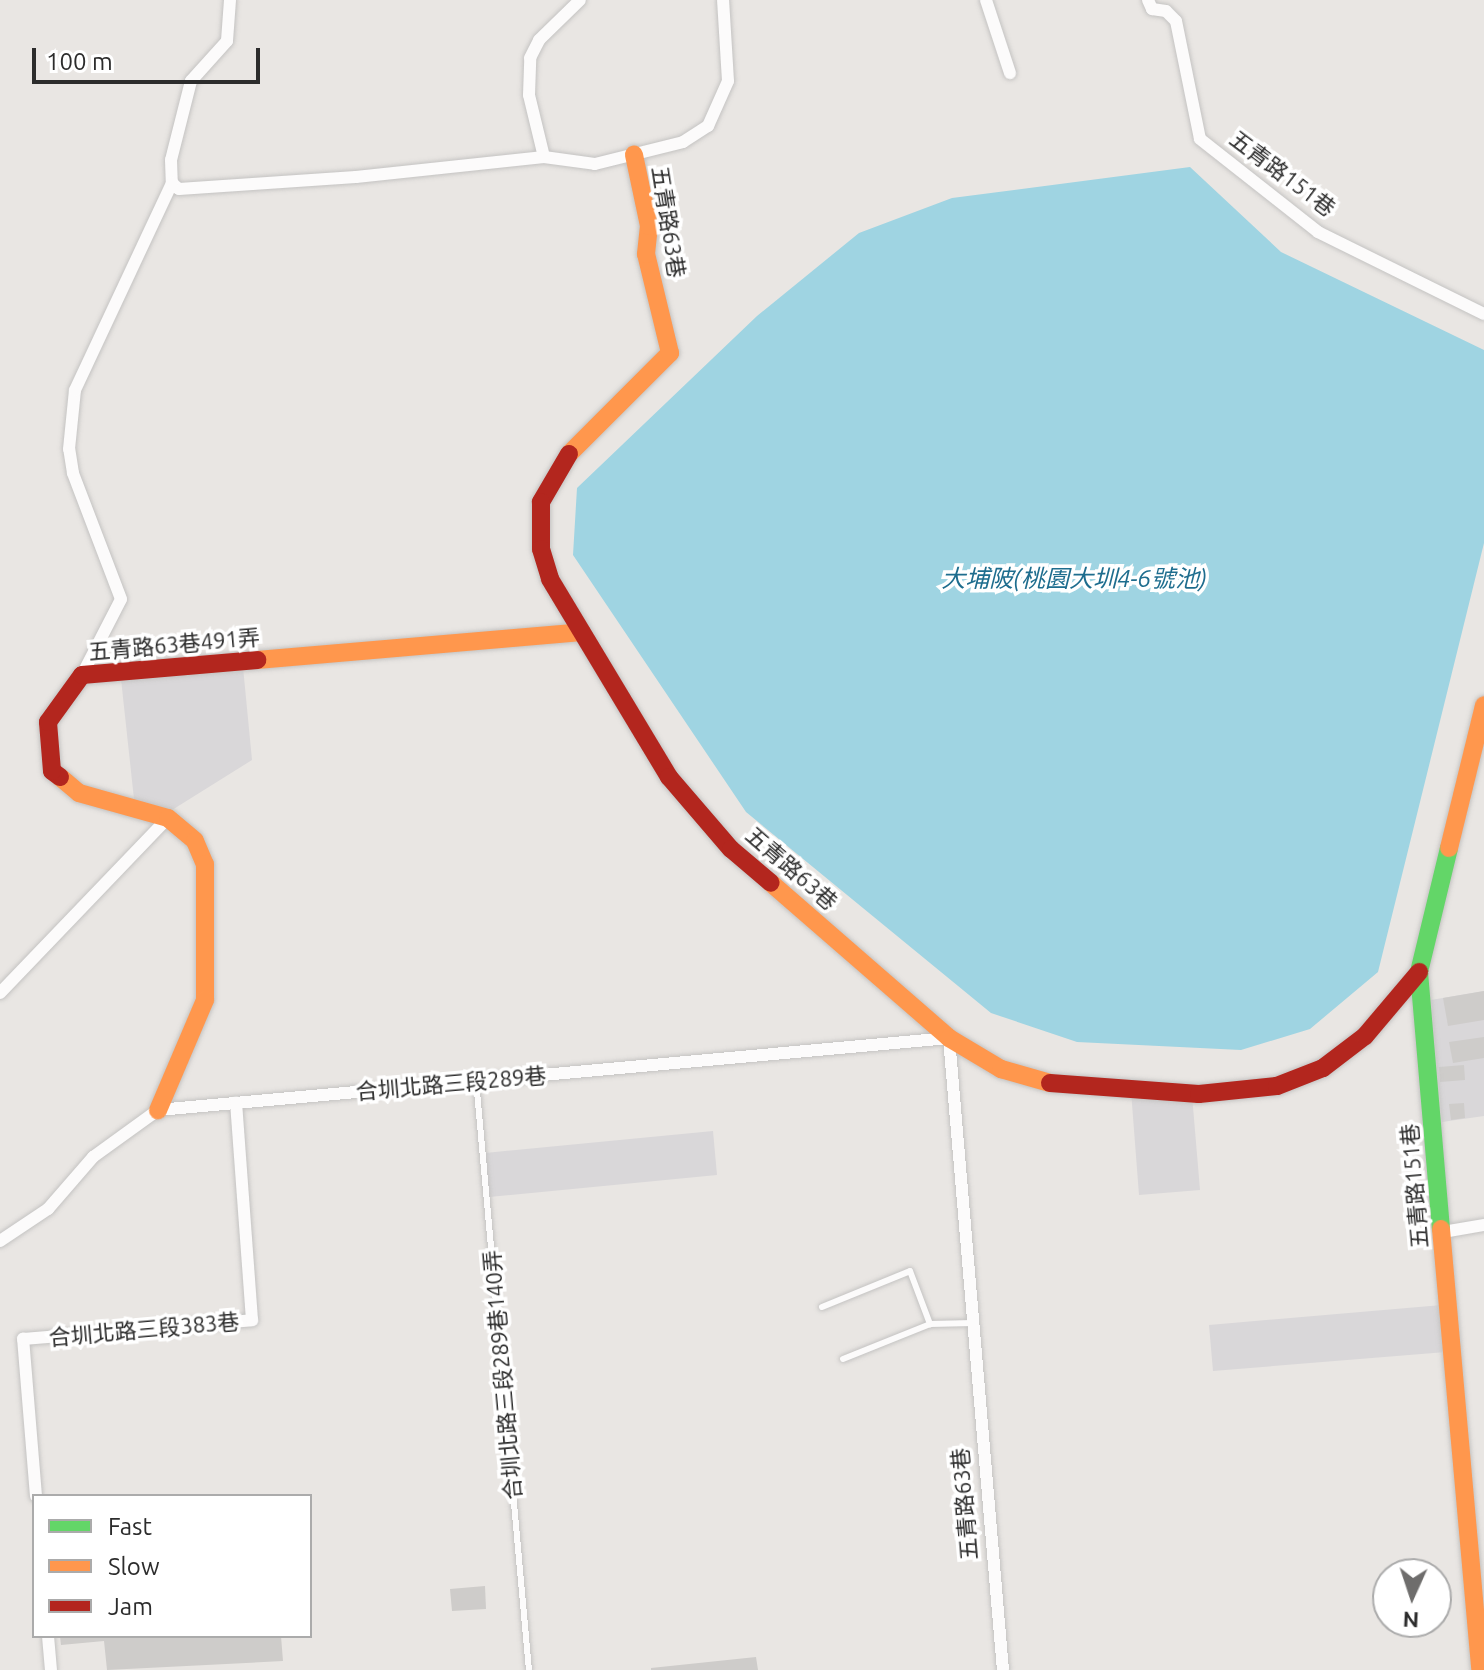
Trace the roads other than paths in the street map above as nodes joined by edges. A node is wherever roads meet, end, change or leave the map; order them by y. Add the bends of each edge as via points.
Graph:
1 (230, 0) edge
2 (580, 0) edge
3 (723, 0) edge
4 (986, 0) edge
5 (1148, 0) edge
6 (1010, 73) dead end
7 (634, 155) junction
8 (544, 157) junction
9 (175, 186) junction
10 (1484, 314) edge
11 (582, 632) junction
12 (82, 675) junction
13 (1484, 705) edge
14 (168, 818) junction
15 (1419, 972) junction
16 (0, 993) edge
17 (949, 1038) junction
18 (476, 1080) junction
19 (236, 1103) junction
20 (158, 1110) junction
21 (1484, 1225) edge
22 (1443, 1232) junction
23 (0, 1241) edge
24 (822, 1307) dead end
25 (973, 1323) junction
26 (930, 1324) junction
27 (843, 1359) dead end
28 (36, 1494) edge
29 (1480, 1620) edge
30 (48, 1638) edge
31 (51, 1670) edge
32 (529, 1670) edge
33 (1003, 1670) edge
34 (1480, 1670) edge

1 - 9 street via 227,41 191,81 171,160
2 - 8 street via 539,40 530,58 529,95
3 - 7 street via 728,81 708,126 683,142
4 - 6 street
5 - 10 street, 五青路151巷 via 1152,9 1166,11 1176,21 1200,139 1318,232
7 - 8 street via 595,164
7 - 11 street, 五青路63巷 via 649,226 646,254 670,353 574,446 541,502 541,549 550,579
8 - 9 street via 356,177
9 - 12 street via 75,390 69,449 73,473 121,599
11 - 12 street, 五青路63巷491弄
11 - 17 street, 五青路63巷 via 669,777 731,849
12 - 14 street, 五青路63巷491弄 via 48,722 46,750 52,771 79,793
13 - 15 street, 五青路151巷
14 - 16 street
14 - 20 street, 五青路63巷491弄 via 195,841 205,864 209,977 205,1000
15 - 17 street via 1365,1036 1323,1068 1277,1086 1199,1094 1058,1085 1001,1069
15 - 22 street, 五青路151巷
17 - 18 street, 合圳北路三段289巷
17 - 25 street, 五青路63巷
18 - 19 street, 合圳北路三段289巷
18 - 32 lane, 合圳北路三段289巷140弄
19 - 20 street, 合圳北路三段289巷
19 - 28 street, 合圳北路三段383巷 via 252,1320 23,1339
20 - 23 street via 93,1157 48,1209
21 - 22 street
22 - 29 street, 五青路151巷
24 - 26 lane via 910,1271
25 - 26 lane
25 - 33 street, 五青路63巷
26 - 27 lane
29 - 34 street, 五青路151巷
30 - 31 street

